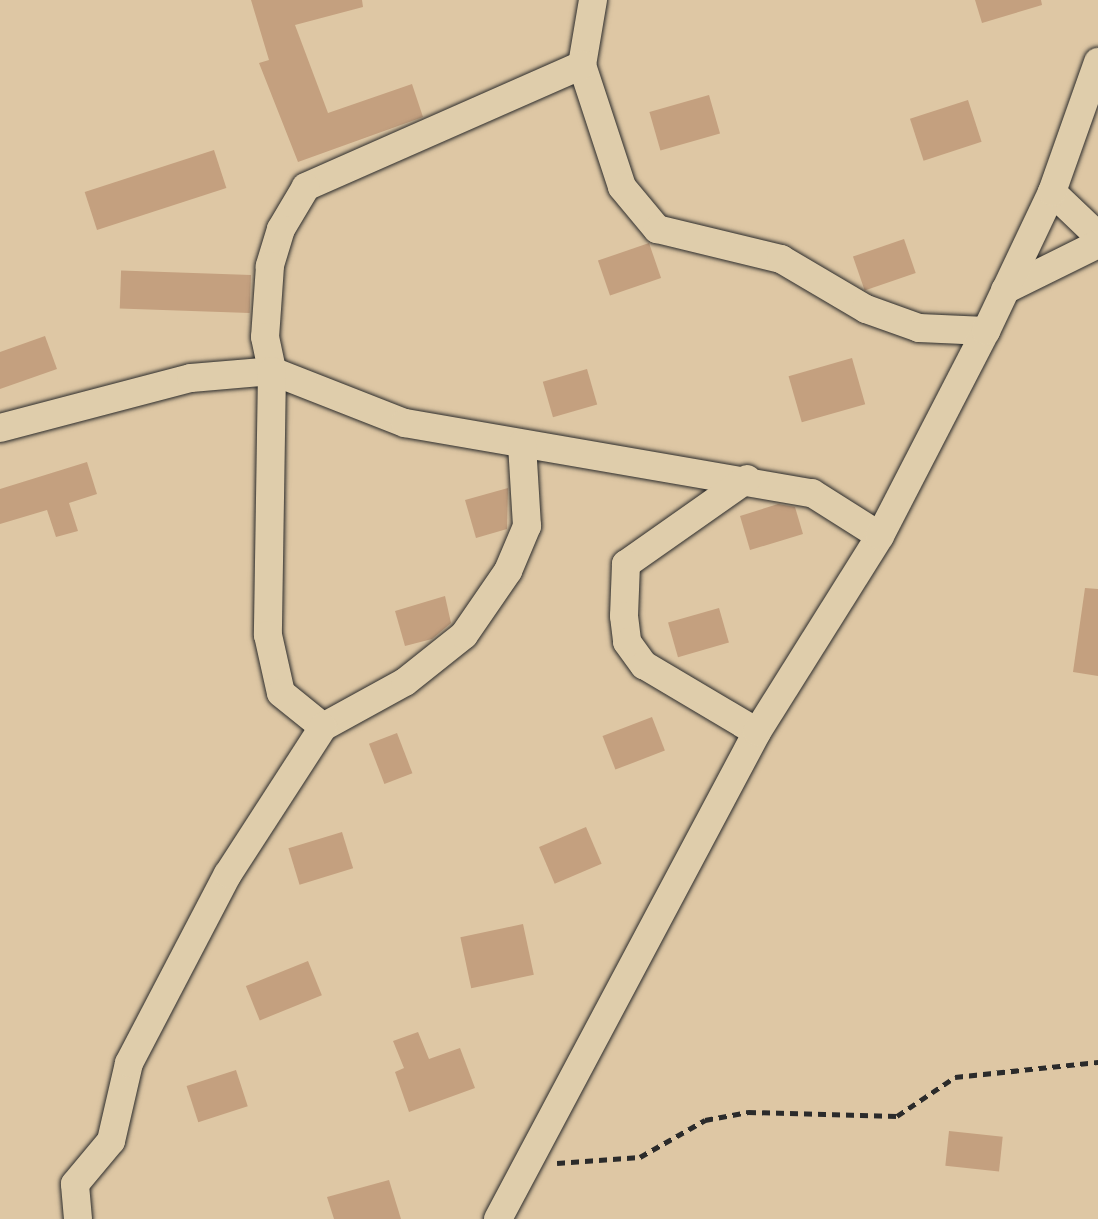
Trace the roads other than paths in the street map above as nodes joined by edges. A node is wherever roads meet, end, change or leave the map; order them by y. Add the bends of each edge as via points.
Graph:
1 (593, 0) edge
2 (1098, 62) edge
3 (582, 65) junction
4 (1052, 192) junction
5 (1098, 236) edge
6 (1098, 244) edge
7 (1005, 290) junction
8 (986, 331) junction
9 (272, 371) junction
10 (0, 428) edge
11 (522, 444) junction
12 (747, 479) junction
13 (880, 536) junction
14 (323, 727) junction
15 (757, 732) junction
16 (78, 1219) edge
17 (498, 1219) edge

1 - 3 lane
2 - 4 lane
3 - 8 lane via 622,187 657,229 781,259 866,309 919,328
3 - 9 lane via 306,187 281,229 270,266 265,337
4 - 5 lane
4 - 7 lane
6 - 7 lane
7 - 8 lane
8 - 13 lane
9 - 10 lane via 191,378
9 - 11 lane via 405,423
9 - 14 lane via 268,635 281,693
11 - 12 lane
11 - 14 lane via 527,526 508,571 464,635 405,682
12 - 13 lane via 812,493
12 - 15 lane via 626,564 624,616 627,642 644,665
13 - 15 lane
14 - 16 lane via 228,874 129,1063 111,1141 75,1184
15 - 17 lane

